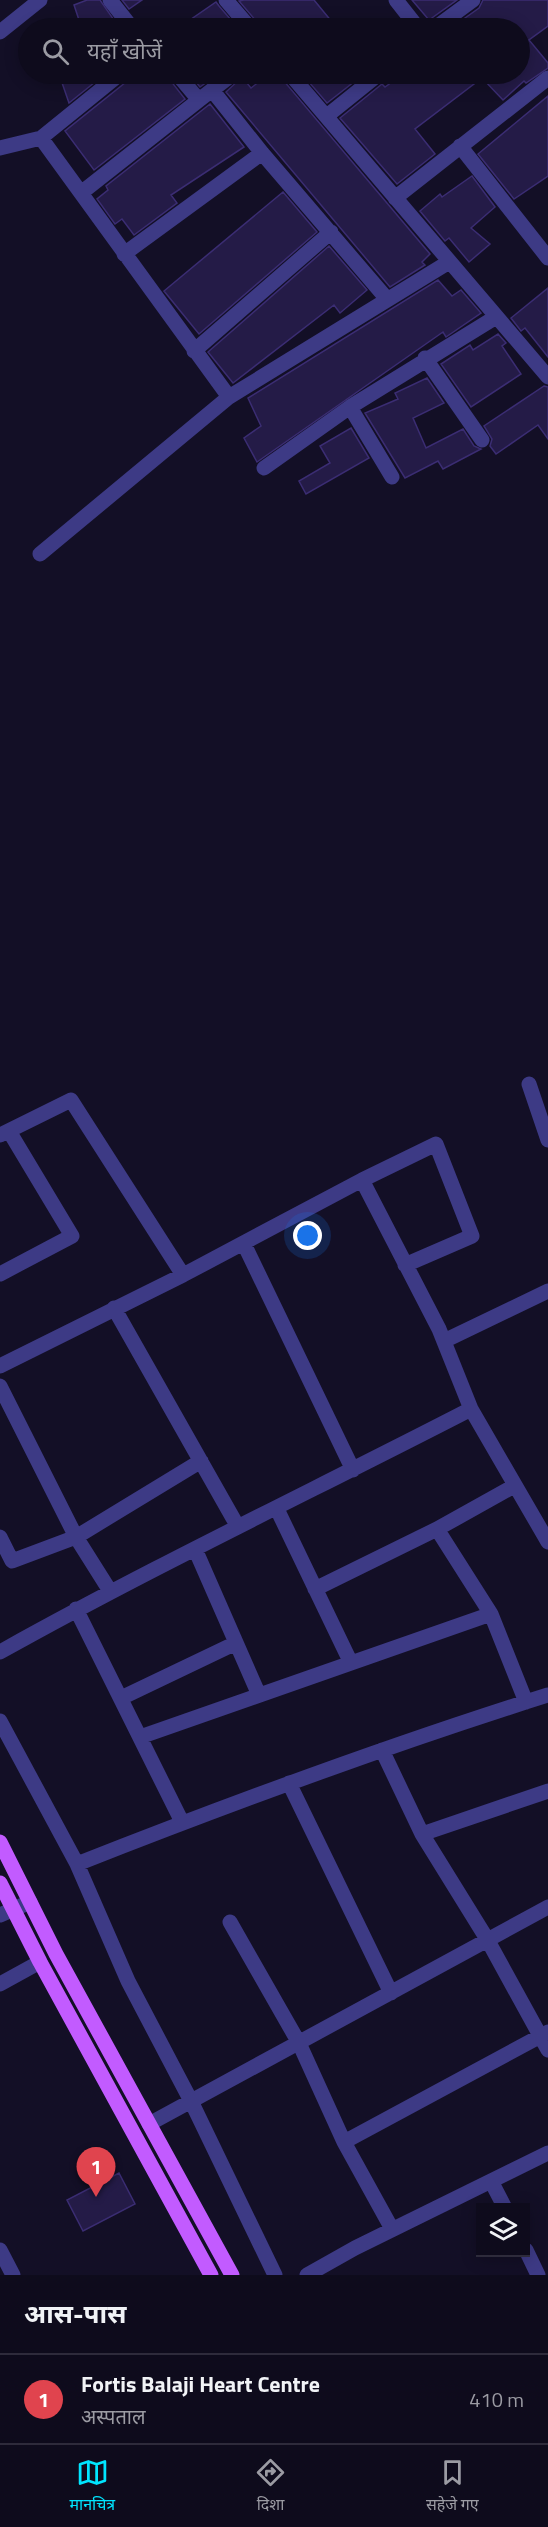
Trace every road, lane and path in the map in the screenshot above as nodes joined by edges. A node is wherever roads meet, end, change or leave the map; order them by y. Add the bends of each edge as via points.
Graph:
1 (40, 0) edge
2 (110, 0) edge
3 (226, 0) edge
4 (396, 0) edge
5 (473, 0) edge
6 (124, 18) edge
7 (241, 18) edge
8 (410, 18) edge
9 (449, 18) edge
10 (0, 32) edge
11 (548, 78) edge
12 (108, 84) edge
13 (185, 84) edge
14 (220, 84) edge
15 (299, 84) edge
16 (367, 84) edge
17 (212, 90) junction
18 (199, 100) junction
19 (328, 115) junction
20 (41, 138) junction
21 (460, 146) junction
22 (0, 148) edge
23 (262, 153) junction
24 (81, 193) junction
25 (395, 198) junction
26 (331, 232) junction
27 (124, 254) junction
28 (548, 258) edge
29 (449, 262) junction
30 (387, 299) junction
31 (496, 317) junction
32 (194, 351) junction
33 (425, 358) junction
34 (548, 377) edge
35 (229, 397) junction
36 (350, 406) junction
37 (482, 440) dead end
38 (264, 468) dead end
39 (392, 477) dead end
40 (40, 554) dead end
41 (529, 1084) dead end
42 (4, 1133) edge
43 (548, 1140) edge
44 (362, 1180) junction
45 (244, 1244) junction
46 (405, 1265) junction
47 (0, 1274) edge
48 (183, 1275) junction
49 (548, 1291) edge
50 (114, 1308) junction
51 (444, 1341) junction
52 (0, 1366) edge
53 (0, 1386) edge
54 (471, 1409) junction
55 (201, 1461) junction
56 (353, 1470) junction
57 (514, 1486) junction
58 (277, 1509) junction
59 (238, 1527) junction
60 (437, 1529) junction
61 (76, 1537) junction
62 (0, 1538) edge
63 (548, 1542) edge
64 (195, 1549) junction
65 (315, 1589) junction
66 (110, 1591) junction
67 (76, 1609) junction
68 (491, 1614) junction
69 (236, 1643) junction
70 (0, 1652) edge
71 (351, 1663) junction
72 (259, 1695) junction
73 (548, 1695) edge
74 (121, 1698) junction
75 (526, 1702) junction
76 (0, 1721) edge
77 (140, 1737) junction
78 (382, 1750) junction
79 (289, 1783) junction
80 (548, 1791) edge
81 (182, 1822) junction
82 (422, 1834) junction
83 (0, 1842) edge
84 (77, 1864) junction
85 (0, 1883) edge
86 (30, 1902) junction
87 (548, 1907) edge
88 (7, 1912) edge
89 (230, 1922) dead end
90 (487, 1939) junction
91 (40, 1962) junction
92 (0, 1984) edge
93 (391, 1993) junction
94 (544, 2034) edge
95 (299, 2043) junction
96 (548, 2050) edge
97 (191, 2101) junction
98 (149, 2124) junction
99 (344, 2142) junction
100 (548, 2153) edge
101 (491, 2181) junction
102 (502, 2203) edge
103 (392, 2229) junction
104 (0, 2250) edge
105 (529, 2257) edge
106 (13, 2275) edge
107 (211, 2275) edge
108 (232, 2275) edge
109 (275, 2275) edge
110 (307, 2275) edge
111 (538, 2275) edge

1 - 10 street
2 - 6 street
3 - 7 street
4 - 8 street
5 - 9 street
11 - 21 street
12 - 20 street
13 - 18 street
14 - 17 street
15 - 19 street
16 - 19 street
17 - 18 street
17 - 23 street
18 - 24 street
19 - 25 street
20 - 22 street
20 - 24 street
21 - 25 street
21 - 28 street
23 - 26 street
23 - 27 street
24 - 27 street
25 - 29 street
26 - 30 street
26 - 32 street
27 - 32 street
29 - 30 street
29 - 31 street
30 - 35 street
31 - 33 street
31 - 34 street
32 - 35 street
33 - 36 street
33 - 37 street
35 - 40 street
36 - 38 street
36 - 39 street
41 - 43 street
42 - 47 street via 72,1236
42 - 48 street via 71,1100
44 - 45 street
44 - 46 street
44 - 46 street via 436,1144 472,1236
45 - 48 street
45 - 56 street
46 - 51 street
48 - 50 street
49 - 51 street
50 - 52 street
50 - 55 street
51 - 54 street
53 - 61 street
54 - 56 street
54 - 57 street
55 - 59 street
55 - 61 street
56 - 58 street
57 - 60 street
57 - 63 street
58 - 59 street
58 - 65 street
59 - 64 street
60 - 65 street
60 - 68 street
61 - 62 street via 12,1561
61 - 66 street
64 - 66 street
64 - 69 street
65 - 71 street
66 - 67 street
67 - 70 street
67 - 74 street
68 - 71 street
68 - 75 street
69 - 72 street
69 - 74 street
71 - 72 street
72 - 77 street
73 - 75 street
74 - 77 street
75 - 78 street
76 - 84 street
77 - 81 street
78 - 79 street
78 - 82 street
79 - 81 street
79 - 93 street
80 - 82 street
81 - 84 street
82 - 90 street
83 - 86 main road
84 - 97 street via 128,1981
85 - 88 main road
86 - 88 street
86 - 98 main road
87 - 90 street
88 - 91 main road
89 - 95 street
90 - 93 street
90 - 94 street
91 - 92 street
91 - 107 main road
93 - 95 street
94 - 96 street
94 - 99 street
95 - 97 street
95 - 99 street
97 - 98 street
97 - 109 street
98 - 108 main road
99 - 103 street
100 - 101 street
101 - 102 street
101 - 103 street
103 - 110 street
104 - 106 street
105 - 111 street

